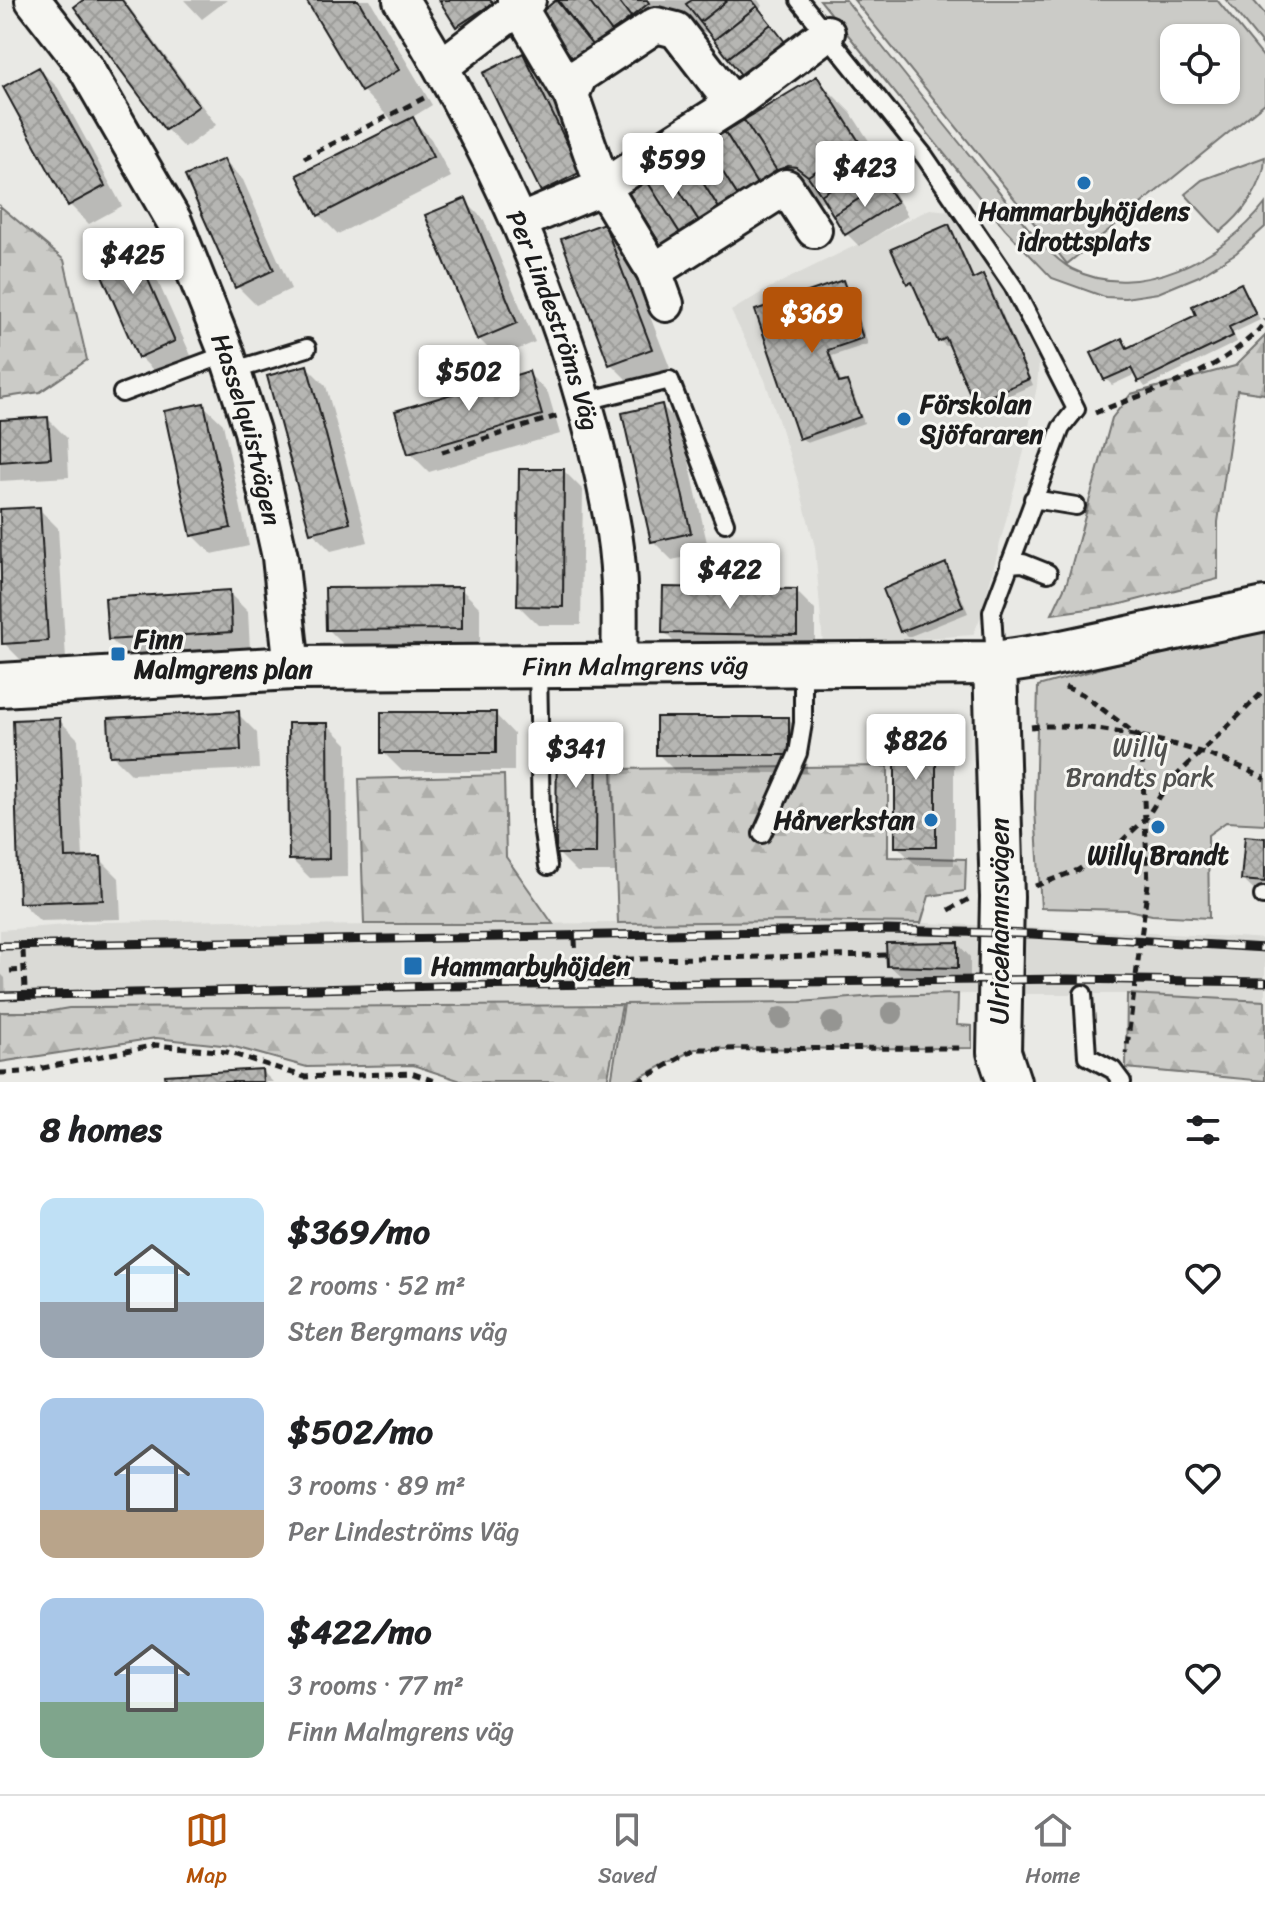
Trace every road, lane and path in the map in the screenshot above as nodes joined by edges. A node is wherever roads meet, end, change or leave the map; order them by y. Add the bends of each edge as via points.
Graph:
1 (33, 0) edge
2 (401, 0) edge
3 (799, 0) edge
4 (521, 2) edge
5 (827, 33) junction
6 (446, 74) junction
7 (571, 95) junction
8 (733, 104) junction
9 (304, 158) dead end
10 (603, 187) junction
11 (519, 222) junction
12 (814, 230) dead end
13 (654, 271) junction
14 (666, 304) dead end
15 (1265, 320) edge
16 (307, 348) dead end
17 (230, 363) junction
18 (122, 393) dead end
19 (582, 402) junction
20 (1061, 428) junction
21 (442, 452) dead end
22 (1033, 499) junction
23 (1076, 506) dead end
24 (725, 523) dead end
25 (1009, 564) junction
26 (1048, 573) dead end
27 (1265, 609) edge
28 (995, 663) junction
29 (803, 666) junction
30 (619, 667) junction
31 (292, 668) junction
32 (538, 668) junction
33 (0, 685) edge
34 (1265, 690) edge
35 (1082, 694) dead end
36 (998, 731) junction
37 (1141, 738) junction
38 (1199, 753) junction
39 (1265, 779) edge
40 (1147, 817) junction
41 (762, 834) dead end
42 (548, 866) dead end
43 (986, 898) junction
44 (949, 910) dead end
45 (575, 940) dead end
46 (23, 951) dead end
47 (887, 955) dead end
48 (576, 960) junction
49 (24, 970) junction
50 (10, 971) dead end
51 (576, 979) dead end
52 (25, 989) dead end
53 (1083, 994) dead end
54 (972, 1048) dead end
55 (0, 1073) edge
56 (1122, 1080) edge
57 (437, 1082) edge
58 (638, 1082) edge
59 (1009, 1082) edge

1 - 17 street, Hasselquistvägen via 85,67 174,221
2 - 6 street, Per Lindeströms Väg
3 - 5 lane
4 - 6 street
4 - 7 street
5 - 8 street
5 - 20 lane via 925,157 1013,286 1076,409
6 - 9 path via 420,102
6 - 11 street, Per Lindeströms Väg
7 - 8 street via 580,75 656,25 676,30
7 - 10 street
8 - 10 street
10 - 11 street
10 - 13 street
11 - 19 street, Per Lindeströms Väg via 546,283
12 - 13 street via 786,187
13 - 14 street
15 - 20 path via 1231,354 1198,374
16 - 17 lane
17 - 18 lane
17 - 31 street, Hasselquistvägen via 252,431 280,557
19 - 21 path via 562,414
19 - 24 lane via 670,380
19 - 30 street, Per Lindeströms Väg via 614,535
20 - 22 lane
22 - 23 lane
22 - 25 lane
25 - 26 lane via 1023,563
25 - 28 lane via 992,612
27 - 28 street, Finn Malmgrens väg
28 - 29 street, Finn Malmgrens väg
28 - 36 street, Ulricehamnsvägen
29 - 30 street, Finn Malmgrens väg
29 - 41 lane via 798,753
30 - 32 street, Finn Malmgrens väg
31 - 32 street, Finn Malmgrens väg
31 - 33 street, Finn Malmgrens väg
32 - 42 lane via 541,819
34 - 38 path
35 - 37 path
36 - 37 path via 1051,725
36 - 43 street, Ulricehamnsvägen
37 - 38 path
37 - 40 path
38 - 39 path
38 - 40 path via 1167,785
40 - 43 path via 1078,870
40 - 56 path via 1148,883
43 - 44 path
43 - 59 street, Ulricehamnsvägen via 999,1052
45 - 48 path
46 - 49 path
47 - 48 path
48 - 51 path
49 - 50 path
49 - 52 path
53 - 56 lane via 1087,1056
54 - 58 path via 695,1049
55 - 57 path via 156,1045 227,1052 305,1077 411,1073

